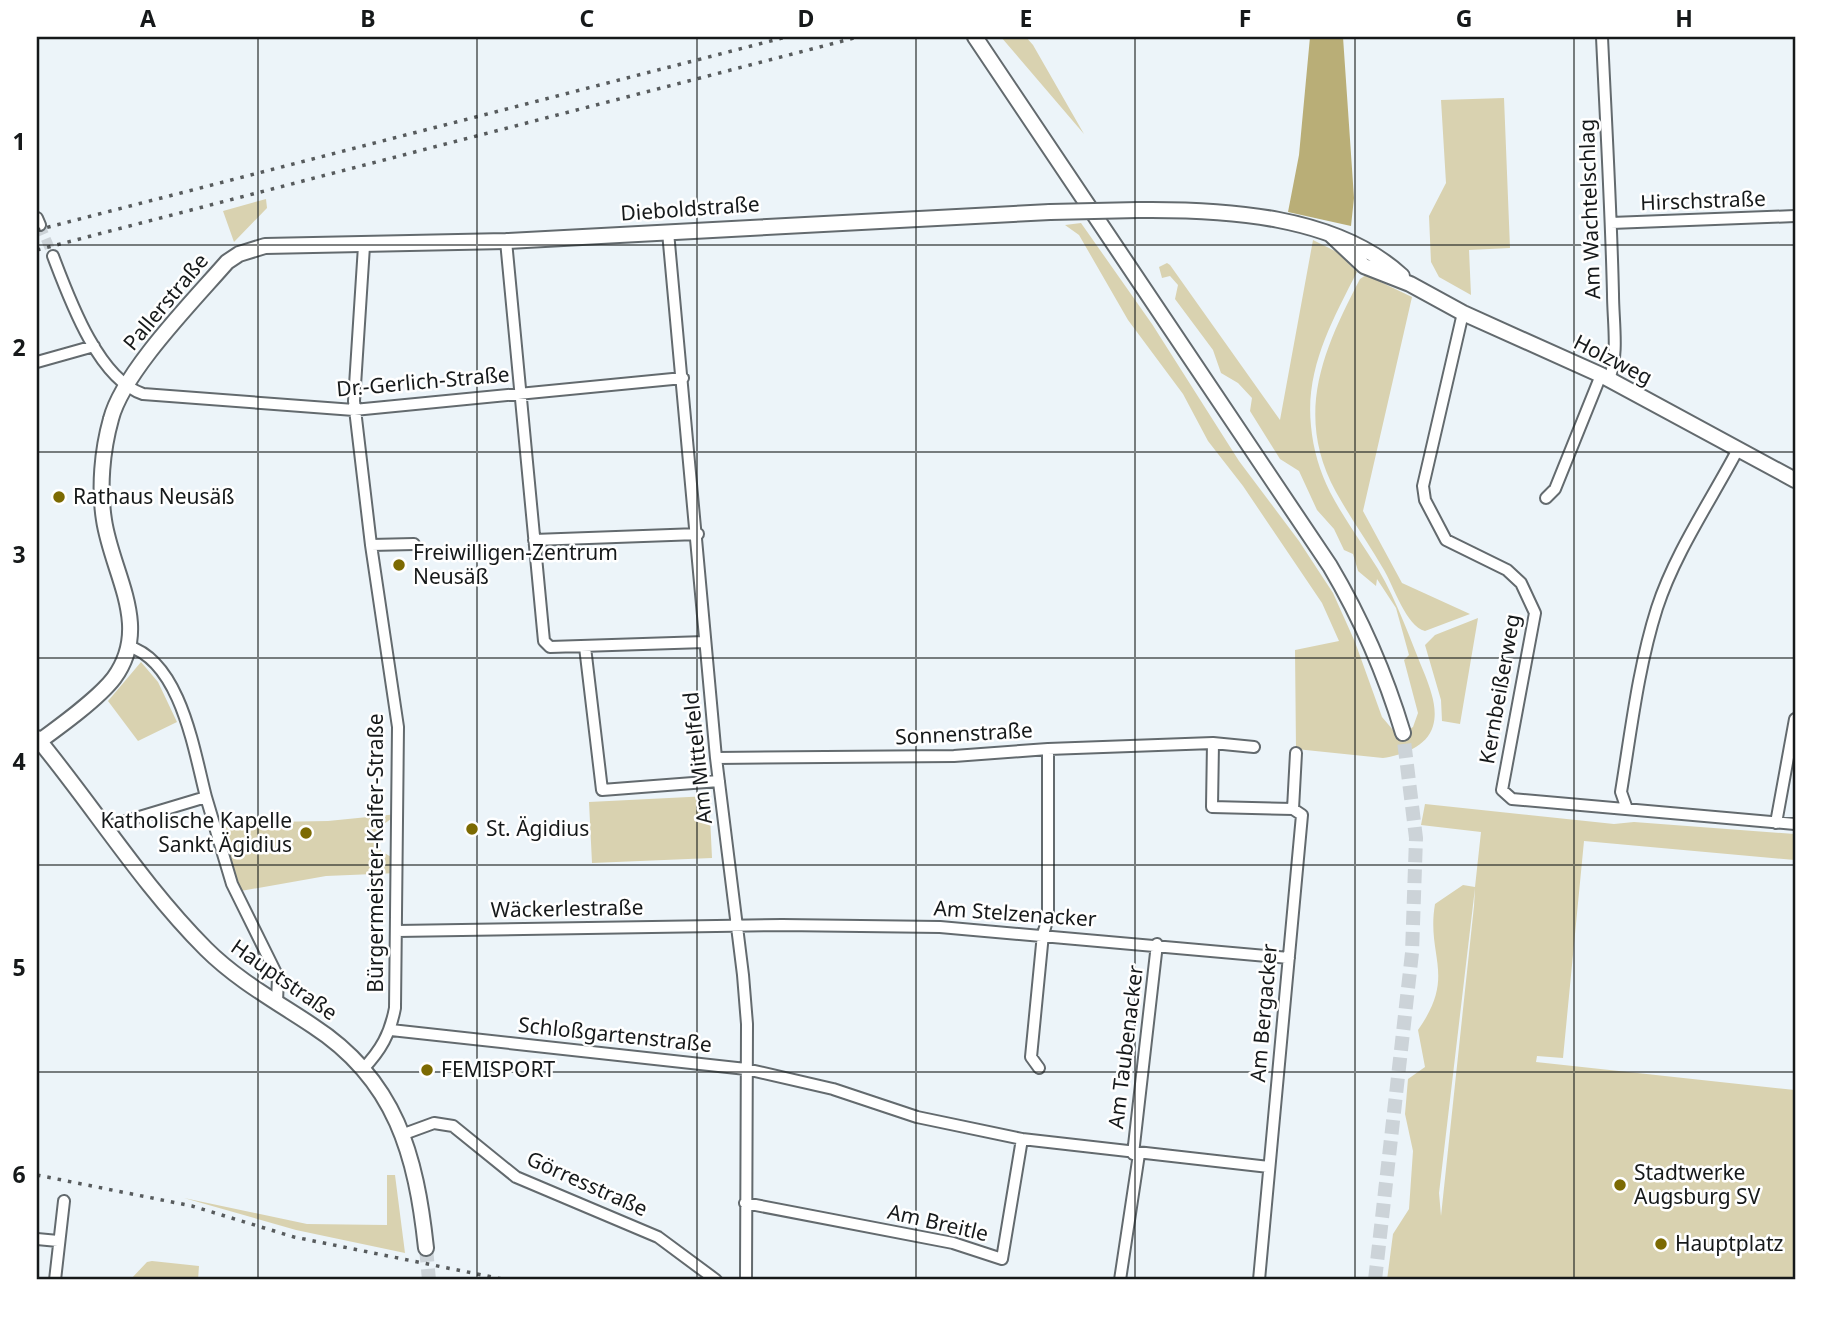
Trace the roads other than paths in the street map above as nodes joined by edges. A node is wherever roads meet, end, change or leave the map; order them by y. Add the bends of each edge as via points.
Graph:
1 (975, 37) edge
2 (1602, 37) edge
3 (1795, 216) edge
4 (1611, 223) junction
5 (1316, 231) joint
6 (668, 232) junction
7 (506, 241) junction
8 (364, 246) junction
9 (245, 251) joint
10 (53, 256) tunnel mouth
11 (1463, 313) junction
12 (94, 346) junction
13 (37, 362) edge
14 (1605, 377) junction
15 (683, 378) junction
16 (125, 387) junction
17 (520, 393) junction
18 (355, 410) junction
19 (1737, 451) junction
20 (1795, 480) edge
21 (1546, 498) dead end
22 (698, 534) junction
23 (534, 540) junction
24 (414, 544) dead end
25 (370, 545) junction
26 (705, 642) junction
27 (128, 646) junction
28 (585, 647) junction
29 (1795, 719) edge
30 (1403, 733) tunnel mouth
31 (38, 741) edge
32 (1213, 743) junction
33 (1254, 747) dead end
34 (1048, 749) junction
35 (1296, 753) dead end
36 (716, 758) junction
37 (719, 781) junction
38 (205, 797) junction
39 (1627, 809) junction
40 (1293, 810) junction
41 (1776, 823) junction
42 (1795, 824) edge
43 (106, 827) junction
44 (737, 926) junction
45 (397, 931) junction
46 (1042, 934) junction
47 (1157, 944) junction
48 (1289, 958) junction
49 (277, 1002) junction
50 (391, 1030) junction
51 (1039, 1068) dead end
52 (363, 1069) junction
53 (746, 1069) junction
54 (404, 1134) junction
55 (1022, 1139) junction
56 (1136, 1154) junction
57 (1269, 1167) junction
58 (64, 1201) dead end
59 (745, 1203) junction
60 (37, 1239) edge
61 (58, 1241) junction
62 (426, 1248) tunnel mouth
63 (55, 1280) edge
64 (716, 1280) edge
65 (746, 1280) edge
66 (1120, 1280) edge
67 (1259, 1280) edge

1 - 30 street via 1330,566 1381,663
2 - 4 street, Am Wachtelschlag
3 - 4 street, Hirschstraße
4 - 14 street, Am Wachtelschlag via 1613,369
5 - 6 street, Dieboldstraße, bridge via 1242,216 1138,210
5 - 11 street, Holzweg via 1331,235 1364,266
6 - 7 street, Dieboldstraße
6 - 15 street, Am Mittelfeld
7 - 8 street, Dieboldstraße
7 - 17 street
8 - 9 street, Dieboldstraße via 265,246
8 - 18 street, Bürgermeister-Kaifer-Straße
9 - 16 street, Pallerstraße via 227,262
10 - 12 street
11 - 14 street, Holzweg
11 - 39 street, Kernbeißerweg via 1423,486 1425,500 1446,540 1507,570 1521,583 1535,613 1503,790 1512,799
12 - 13 street
12 - 16 street
14 - 19 street, Holzweg
14 - 21 street, Am Wachtelschlag via 1555,489
15 - 17 street, Dr.-Gerlich-Straße
15 - 22 street, Am Mittelfeld
16 - 18 street, Dr.-Gerlich-Straße via 154,396
16 - 27 street, Pallerstraße via 110,419 102,497 104,524 131,614
17 - 18 street, Dr.-Gerlich-Straße
17 - 23 street
18 - 25 street, Bürgermeister-Kaifer-Straße
19 - 20 street, Holzweg
19 - 39 street via 1670,574 1655,617 1643,658 1621,794
22 - 23 street
22 - 26 street, Am Mittelfeld
23 - 28 street via 544,641 550,647
24 - 25 street
25 - 45 street, Bürgermeister-Kaifer-Straße via 398,727
26 - 28 street
26 - 36 street, Am Mittelfeld
27 - 31 street via 120,668 106,686
27 - 38 street via 152,658 184,712
28 - 37 street via 602,790
29 - 41 street
31 - 43 street, Hauptstraße
32 - 33 street, Sonnenstraße
32 - 34 street, Sonnenstraße
32 - 40 street via 1212,807
34 - 36 street, Sonnenstraße via 954,756
34 - 46 street via 1048,918
35 - 40 street, Am Bergacker
36 - 37 street, Am Mittelfeld
37 - 44 street, Am Mittelfeld
38 - 43 street
38 - 49 street via 232,884 278,977
39 - 41 street
40 - 48 street, Am Bergacker via 1302,815
41 - 42 street
43 - 49 street, Hauptstraße via 194,936 237,976
44 - 45 street, Wäckerlestraße
44 - 46 street, Am Stelzenacker via 940,927
44 - 53 street, Am Mittelfeld via 747,1024
45 - 50 street, Bürgermeister-Kaifer-Straße via 396,1008
46 - 47 street, Am Stelzenacker
46 - 51 street via 1031,1057
47 - 48 street, Am Stelzenacker
47 - 56 street, Am Taubenacker
48 - 57 street, Am Bergacker
49 - 52 street, Hauptstraße via 330,1037
50 - 52 street, Bürgermeister-Kaifer-Straße
50 - 53 street, Schloßgartenstraße
52 - 54 street, Hauptstraße via 387,1100
53 - 55 street, Schloßgartenstraße via 833,1089 895,1111
53 - 59 street, Am Mittelfeld
54 - 62 street, Hauptstraße
54 - 64 street, Görresstraße via 434,1124 453,1126 516,1177 658,1237
55 - 56 street
55 - 59 street, Am Breitle via 1002,1259 953,1243
56 - 57 street
56 - 66 street, Am Taubenacker
57 - 67 street, Am Bergacker
58 - 61 street
59 - 65 street, Am Mittelfeld
60 - 61 street
61 - 63 street

